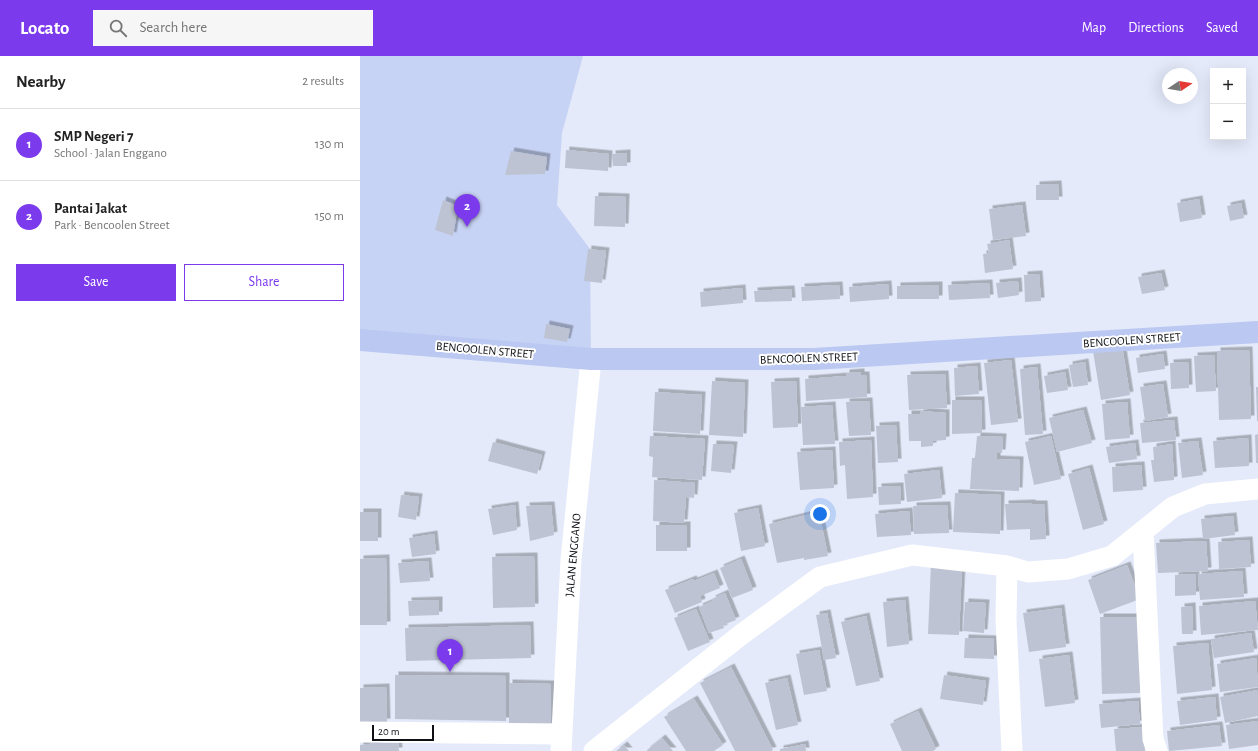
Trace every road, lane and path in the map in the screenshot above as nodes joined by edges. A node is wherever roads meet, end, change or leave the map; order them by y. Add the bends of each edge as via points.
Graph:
1 (1258, 332) edge
2 (360, 340) edge
3 (592, 359) junction
4 (1258, 489) edge
5 (1143, 532) junction
6 (1007, 566) junction
7 (360, 732) edge
8 (561, 743) edge
9 (594, 751) edge
10 (1012, 751) edge
11 (1157, 751) edge

1 - 3 main road, BENCOOLEN STREET via 814,359
2 - 3 main road, BENCOOLEN STREET
3 - 8 street, JALAN ENGGANO via 571,560
4 - 5 street via 1205,494 1173,507
5 - 6 street via 1112,556 1068,569 1028,572
5 - 11 street via 1153,739
6 - 9 street via 912,556 820,577 742,634
6 - 10 street via 1006,620
7 - 8 street

